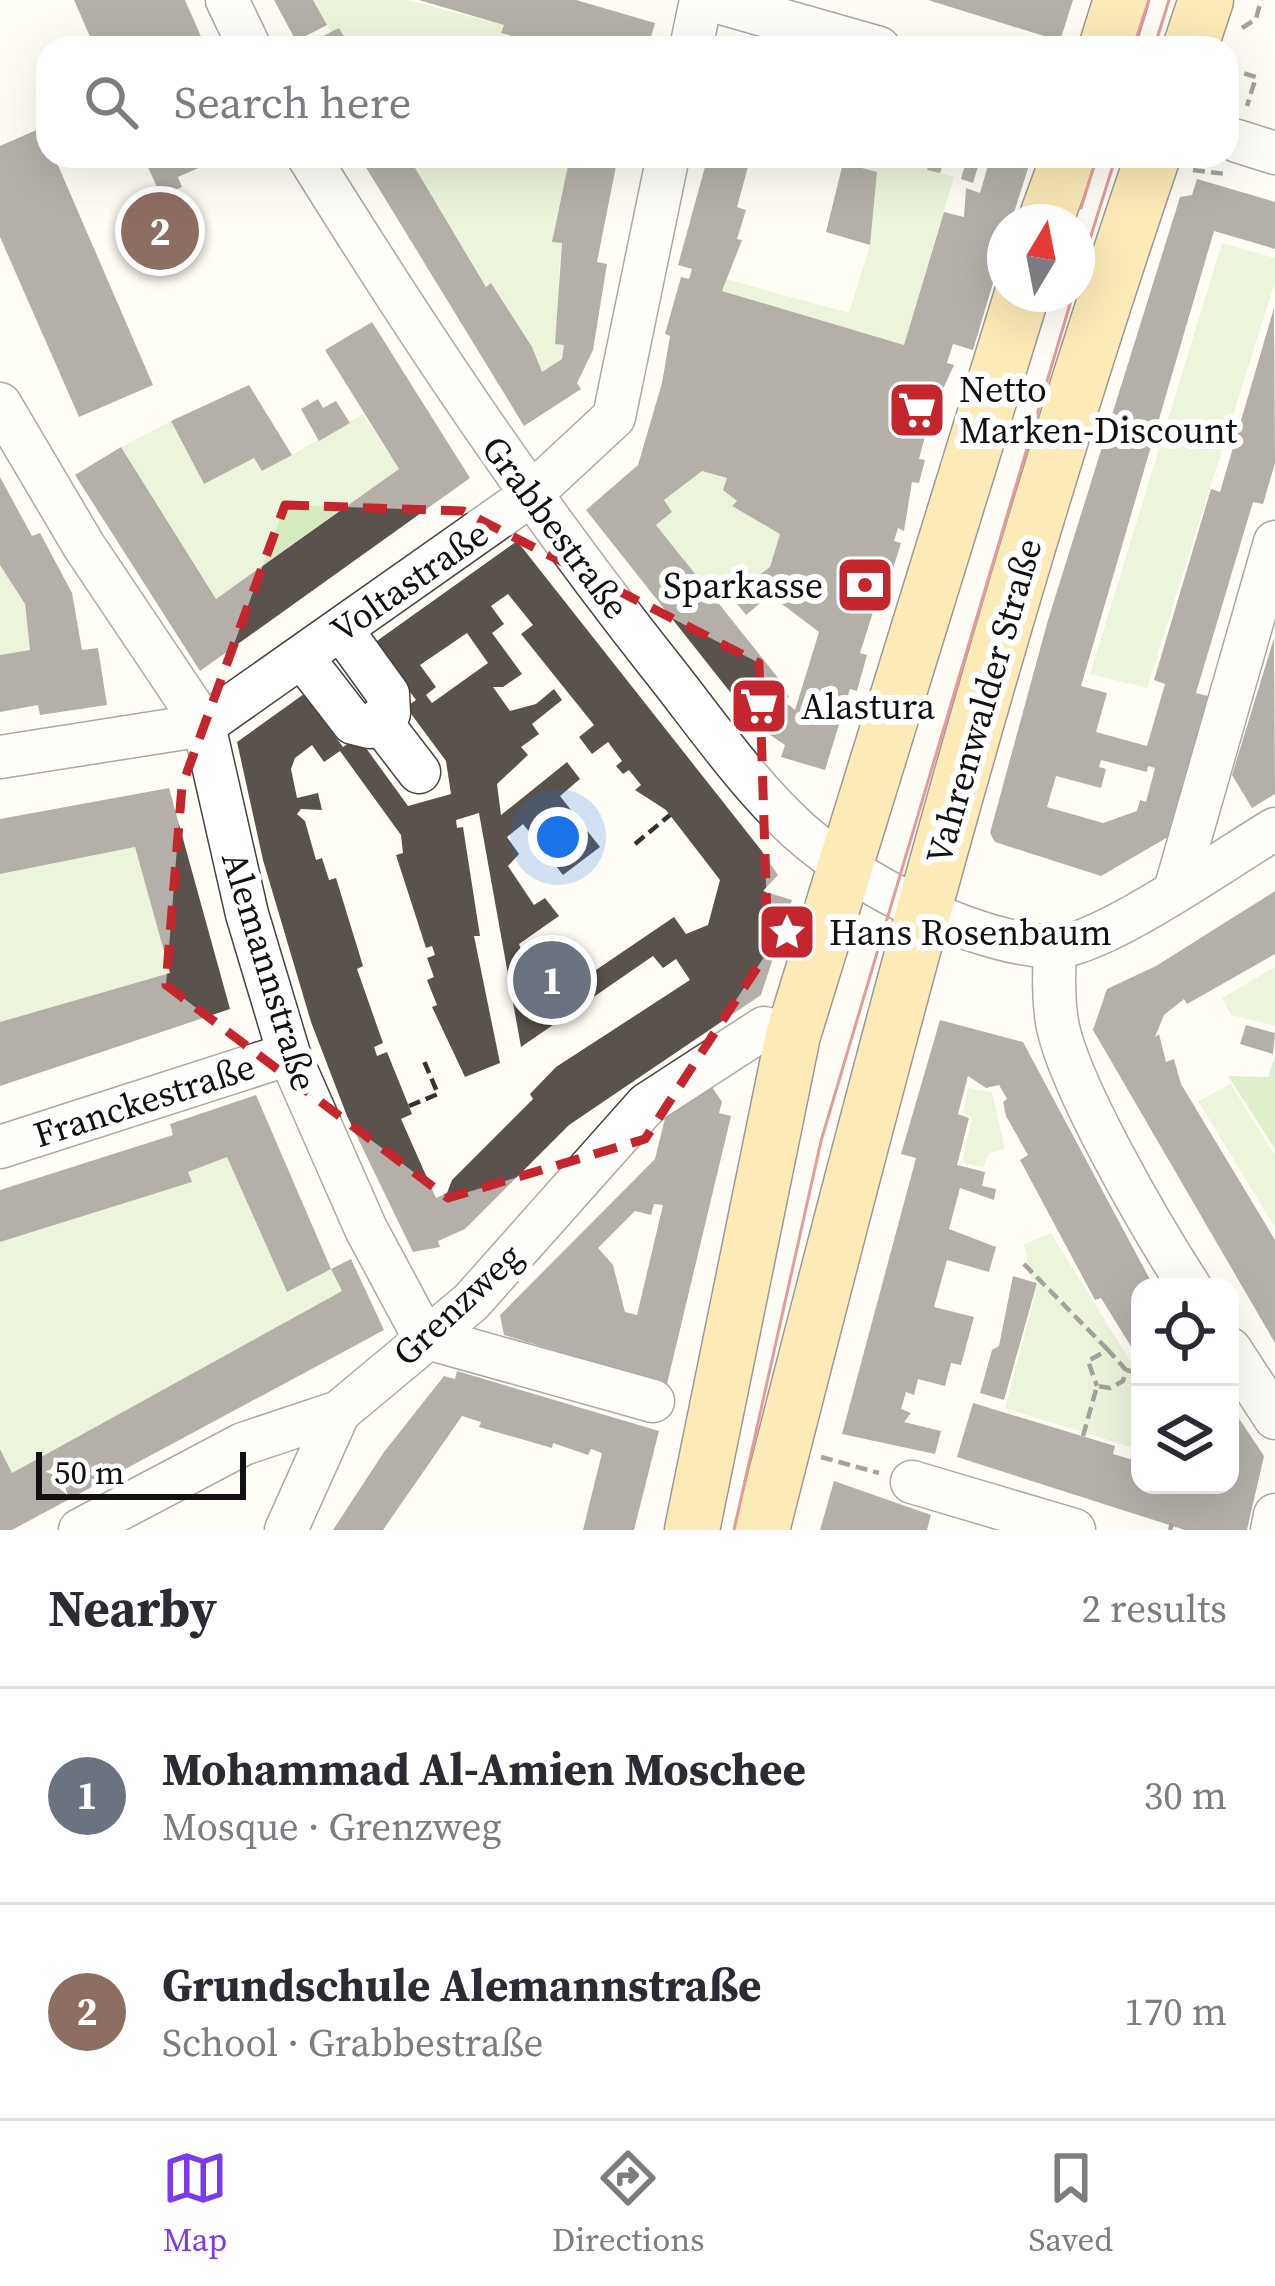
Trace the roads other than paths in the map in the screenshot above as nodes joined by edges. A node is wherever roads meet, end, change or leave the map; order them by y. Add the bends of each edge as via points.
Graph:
1 (226, 0) edge
2 (700, 0) edge
3 (711, 0) edge
4 (1121, 0) edge
5 (1206, 0) edge
6 (244, 36) edge
7 (693, 36) edge
8 (836, 36) edge
9 (1110, 36) edge
10 (1194, 36) edge
11 (315, 168) edge
12 (666, 168) edge
13 (1065, 168) edge
14 (1149, 168) edge
15 (1052, 204) edge
16 (1016, 312) edge
17 (0, 404) edge
18 (528, 497) junction
19 (1275, 542) edge
20 (341, 629) junction
21 (302, 657) junction
22 (379, 720) junction
23 (204, 725) junction
24 (0, 757) edge
25 (419, 772) dead end
26 (1275, 829) edge
27 (846, 864) junction
28 (1176, 886) junction
29 (924, 910) junction
30 (1055, 948) junction
31 (793, 1035) junction
32 (289, 1054) junction
33 (0, 1147) edge
34 (1184, 1278) edge
35 (424, 1337) junction
36 (1239, 1362) edge
37 (653, 1401) dead end
38 (339, 1412) junction
39 (1275, 1418) edge
40 (912, 1482) road end
41 (1275, 1515) edge
42 (80, 1530) edge
43 (286, 1530) edge
44 (692, 1530) edge
45 (762, 1530) edge
46 (1074, 1530) edge
47 (1272, 1530) edge

1 - 6 street
2 - 7 street
3 - 8 street
4 - 9 main road
5 - 10 main road
11 - 18 street, Grabbestraße
12 - 18 street, Voltastraße via 614,417
13 - 15 main road
14 - 29 main road, Vahrenwalder Straße via 1048,473
16 - 27 main road
17 - 23 street, Alemannstraße
18 - 20 street, Voltastraße
18 - 27 street, Grabbestraße via 796,828
19 - 28 street
20 - 21 street, Voltastraße
20 - 22 street via 388,694 388,713
21 - 22 street via 353,723
21 - 23 street, Voltastraße
22 - 25 street
23 - 24 street, Voltastraße
23 - 32 street, Alemannstraße
26 - 28 street
27 - 29 street, Grabbestraße
27 - 31 main road
28 - 30 street via 1100,936
29 - 30 street, Grabbestraße
29 - 45 main road, Vahrenwalder Straße
30 - 34 street via 1066,1054
31 - 35 street, Grenzweg via 764,1028 647,1104 471,1302
31 - 44 main road
32 - 33 street, Franckestraße
32 - 35 street, Alemannstraße
35 - 37 street
35 - 38 street, Grenzweg
36 - 39 street
38 - 42 street, Grenzweg via 243,1444
38 - 43 street
40 - 46 street
41 - 47 street

